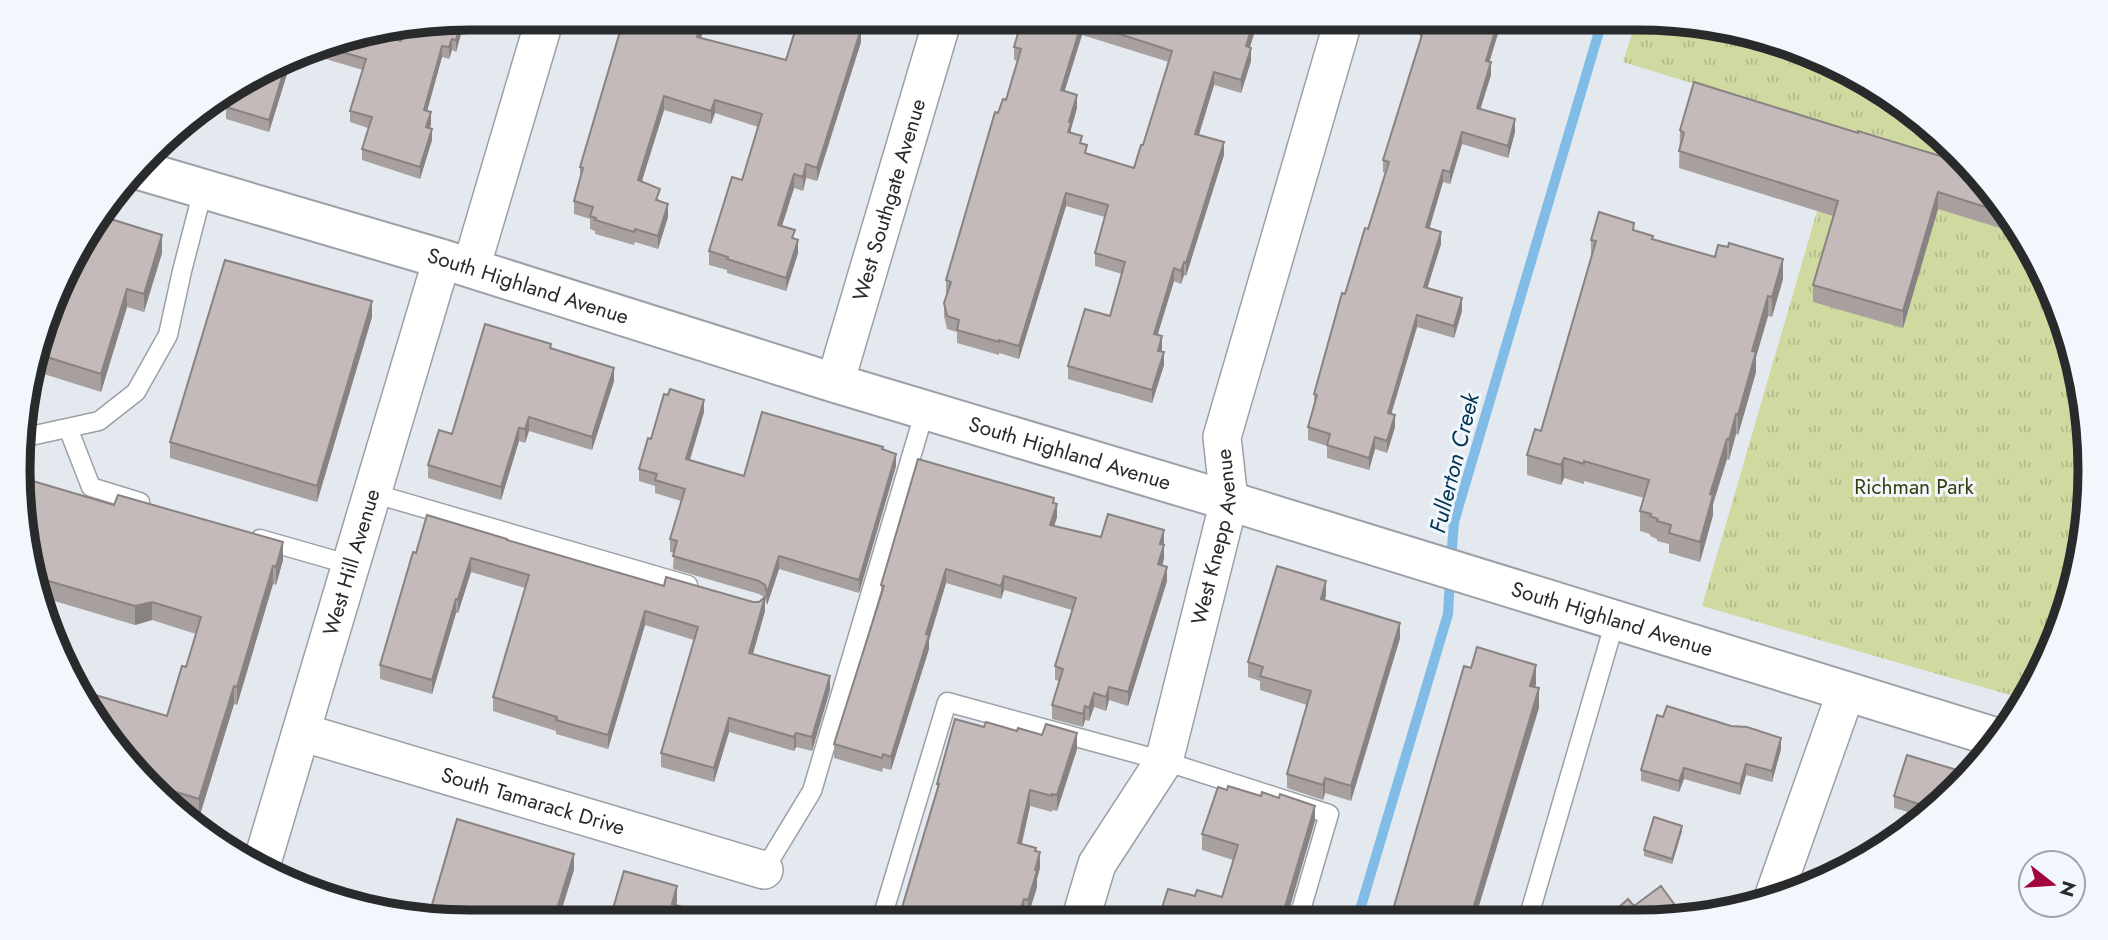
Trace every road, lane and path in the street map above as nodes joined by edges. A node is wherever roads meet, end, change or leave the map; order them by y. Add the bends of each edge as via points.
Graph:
1 (541, 30) edge
2 (939, 30) edge
3 (1341, 30) edge
4 (146, 172) edge
5 (202, 190) junction
6 (457, 263) junction
7 (835, 383) junction
8 (925, 410) junction
9 (68, 428) junction
10 (32, 435) edge
11 (372, 493) junction
12 (1230, 501) junction
13 (156, 507) edge
14 (247, 535) edge
15 (351, 565) junction
16 (703, 590) edge
17 (1615, 621) junction
18 (1846, 692) junction
19 (301, 732) junction
20 (1989, 735) edge
21 (1164, 761) junction
22 (263, 858) edge
23 (764, 870) joint
24 (1777, 888) edge
25 (884, 910) edge
26 (1083, 910) edge
27 (1301, 910) edge
28 (1531, 910) edge

1 - 6 street, West Hill Avenue
2 - 7 street, West Southgate Avenue
3 - 12 street, West Knepp Avenue via 1222,437
4 - 5 street, South Highland Avenue
5 - 6 street, South Highland Avenue
5 - 9 lane via 168,335 136,392 99,421
6 - 7 street, South Highland Avenue
6 - 11 street, West Hill Avenue
7 - 8 street, South Highland Avenue
8 - 12 street, South Highland Avenue
8 - 23 lane via 812,791
9 - 10 lane
9 - 13 lane via 91,487
11 - 15 street, West Hill Avenue
11 - 16 lane
12 - 17 street, South Highland Avenue
12 - 21 street, West Knepp Avenue
14 - 15 lane
15 - 19 street, West Hill Avenue
17 - 18 street, South Highland Avenue
17 - 28 lane
18 - 20 street, South Highland Avenue
18 - 24 street
19 - 22 street, West Hill Avenue
19 - 23 street, South Tamarack Drive
21 - 25 lane via 947,702
21 - 26 street, West Knepp Avenue via 1097,864
21 - 27 lane via 1329,814

